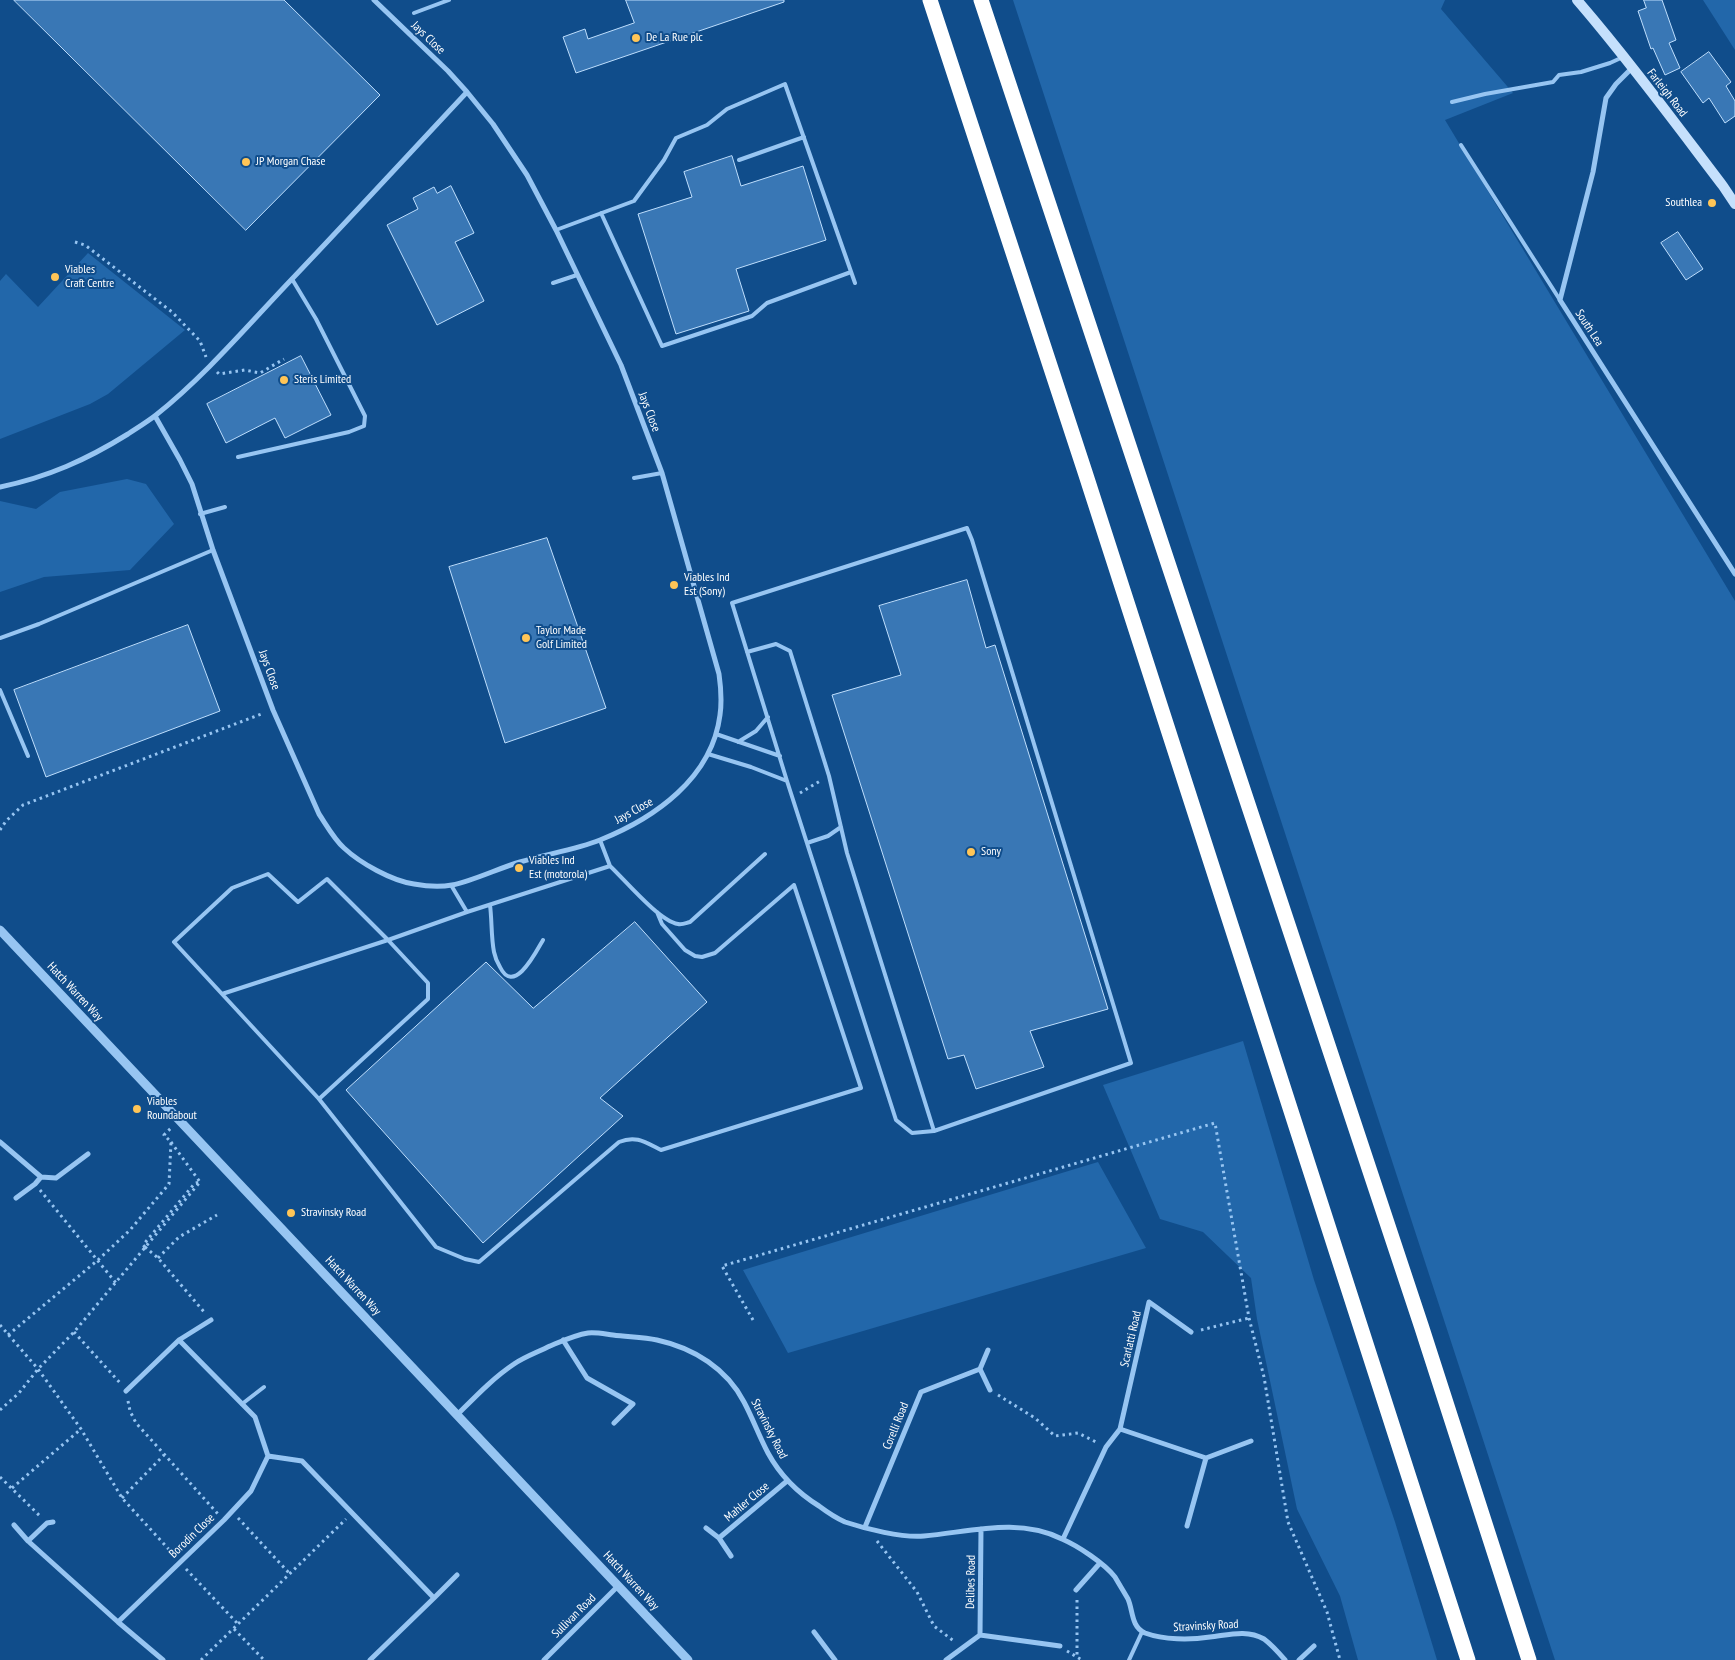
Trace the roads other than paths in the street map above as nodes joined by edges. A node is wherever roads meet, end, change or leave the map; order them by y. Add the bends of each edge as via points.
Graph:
1 (374, 0) edge
2 (449, 0) edge
3 (930, 0) edge
4 (981, 0) edge
5 (1576, 0) edge
6 (414, 13) dead end
7 (1623, 57) junction
8 (1632, 68) junction
9 (467, 92) junction
10 (1452, 102) dead end
11 (804, 137) junction
12 (1461, 145) dead end
13 (739, 160) dead end
14 (1735, 204) edge
15 (601, 213) junction
16 (556, 230) junction
17 (851, 272) junction
18 (577, 275) junction
19 (292, 279) junction
20 (553, 283) dead end
21 (855, 283) dead end
22 (1560, 300) junction
23 (155, 416) junction
24 (238, 457) dead end
25 (662, 473) junction
26 (634, 478) dead end
27 (0, 487) edge
28 (225, 507) dead end
29 (200, 514) junction
30 (213, 550) junction
31 (1735, 574) edge
32 (0, 638) edge
33 (747, 652) junction
34 (0, 690) edge
35 (768, 717) junction
36 (716, 734) junction
37 (738, 742) junction
38 (708, 754) junction
39 (28, 756) dead end
40 (780, 756) junction
41 (787, 781) junction
42 (841, 827) junction
43 (600, 840) junction
44 (807, 843) junction
45 (765, 854) dead end
46 (610, 866) junction
47 (452, 885) junction
48 (490, 905) junction
49 (466, 912) junction
50 (657, 912) junction
51 (0, 930) edge
52 (388, 940) junction
53 (543, 940) dead end
54 (222, 994) junction
55 (319, 1100) junction
56 (934, 1131) junction
57 (0, 1142) edge
58 (88, 1154) dead end
59 (41, 1177) junction
60 (16, 1198) dead end
61 (211, 1320) road end
62 (1191, 1332) road end
63 (179, 1340) junction
64 (563, 1340) junction
65 (988, 1350) dead end
66 (980, 1370) junction
67 (264, 1387) dead end
68 (990, 1390) road end
69 (126, 1391) road end
70 (242, 1404) junction
71 (458, 1414) junction
72 (614, 1423) dead end
73 (1120, 1429) junction
74 (1252, 1441) dead end
75 (268, 1456) junction
76 (1206, 1458) junction
77 (787, 1481) junction
78 (50, 1522) road end
79 (14, 1525) dead end
80 (1187, 1526) dead end
81 (865, 1527) junction
82 (706, 1528) dead end
83 (982, 1529) junction
84 (720, 1538) junction
85 (1063, 1539) junction
86 (28, 1541) junction
87 (731, 1556) dead end
88 (1100, 1563) junction
89 (457, 1576) dead end
90 (618, 1586) junction
91 (1076, 1590) road end
92 (434, 1598) junction
93 (118, 1622) junction
94 (814, 1632) dead end
95 (1142, 1632) junction
96 (980, 1634) junction
97 (1060, 1646) road end
98 (1314, 1646) dead end
99 (163, 1660) edge
100 (370, 1660) edge
101 (544, 1660) edge
102 (688, 1660) edge
103 (835, 1660) edge
104 (946, 1660) edge
105 (1129, 1660) edge
106 (1286, 1660) edge
107 (1299, 1660) edge
108 (1468, 1660) edge
109 (1529, 1660) edge

1 - 9 street, Jays Close
2 - 6 lane
3 - 108 highway
4 - 109 highway
5 - 7 main road, Farleigh Road
7 - 8 main road, Farleigh Road
7 - 10 lane via 1581,72 1559,75 1553,82
8 - 14 main road, Farleigh Road
8 - 22 street, South Lea via 1606,98 1593,172
9 - 16 street, Jays Close via 527,175
9 - 19 street
11 - 13 lane
11 - 15 lane via 785,84 727,109 707,125 676,138 634,201
11 - 17 lane
12 - 22 lane
15 - 16 lane
15 - 17 lane via 662,346 752,316 767,303
16 - 18 street, Jays Close
17 - 21 lane
18 - 20 lane
18 - 25 street, Jays Close via 621,365
19 - 23 street via 183,392
19 - 24 lane via 365,416 364,426
22 - 31 street, South Lea
23 - 27 street via 83,460 31,480
23 - 29 street, Jays Close via 192,484
25 - 26 lane
25 - 36 street, Jays Close via 719,674 722,698
28 - 29 lane
29 - 30 street, Jays Close
30 - 32 lane
30 - 47 street, Jays Close via 273,710 329,830 343,848 398,879 413,884
33 - 35 lane
33 - 42 lane via 776,644 790,651 829,776
33 - 56 lane via 732,603 967,528 1131,1063
34 - 39 lane
35 - 37 lane via 756,731
35 - 40 lane
36 - 37 lane
36 - 38 street, Jays Close
37 - 40 lane
38 - 41 lane
38 - 43 street, Jays Close via 693,777 656,812
40 - 41 lane
41 - 44 lane
42 - 44 lane via 828,836
42 - 56 lane via 846,853
43 - 46 lane
43 - 47 street, Jays Close via 519,862
44 - 56 lane via 896,1120 912,1133
45 - 50 lane via 690,922 680,925
46 - 48 lane
46 - 50 lane
47 - 49 lane
48 - 49 lane
48 - 53 lane via 494,953 507,976 516,976 523,971
49 - 52 lane
50 - 55 lane via 662,924 686,950 702,957 715,953 794,885 861,1088 661,1150 630,1138 619,1142 480,1262 436,1247
51 - 71 street, Hatch Warren Way
52 - 54 lane
52 - 54 lane via 327,879 298,902 268,874 232,888 174,942
52 - 55 lane via 428,983 428,999
54 - 55 lane
57 - 59 street
58 - 59 street via 56,1178
59 - 60 street
61 - 63 street
62 - 73 street, Scarlatti Road via 1149,1302
63 - 69 street
63 - 70 street
64 - 71 street, Stravinsky Road via 515,1363
64 - 72 street via 587,1378 633,1404
64 - 77 street, Stravinsky Road via 589,1332 655,1340 699,1355 722,1374 743,1400 768,1454
65 - 66 street
66 - 68 street
66 - 81 street, Corelli Road via 921,1392
67 - 70 lane
70 - 75 street via 255,1417
71 - 90 street, Hatch Warren Way
73 - 76 street
73 - 85 street, Scarlatti Road via 1106,1447
74 - 76 street
75 - 92 street via 302,1461
75 - 93 street, Borodin Close via 251,1491
76 - 80 street
77 - 81 street, Stravinsky Road via 807,1499 843,1521
77 - 84 street, Mahler Close
78 - 86 street
79 - 86 street
81 - 83 street, Stravinsky Road via 922,1536
82 - 84 street, Mahler Close
83 - 85 street, Stravinsky Road via 1025,1528
83 - 96 street, Delibes Road
84 - 87 street, Mahler Close
85 - 88 street, Stravinsky Road
86 - 93 street
88 - 91 street
88 - 95 street, Stravinsky Road via 1114,1576 1128,1600 1135,1624
89 - 92 street
90 - 101 street, Sullivan Road
90 - 102 street, Hatch Warren Way
92 - 100 street
93 - 99 street
94 - 103 street
95 - 105 lane
95 - 106 street, Stravinsky Road via 1190,1638 1247,1634 1262,1638
96 - 97 street
96 - 104 street
98 - 107 street

